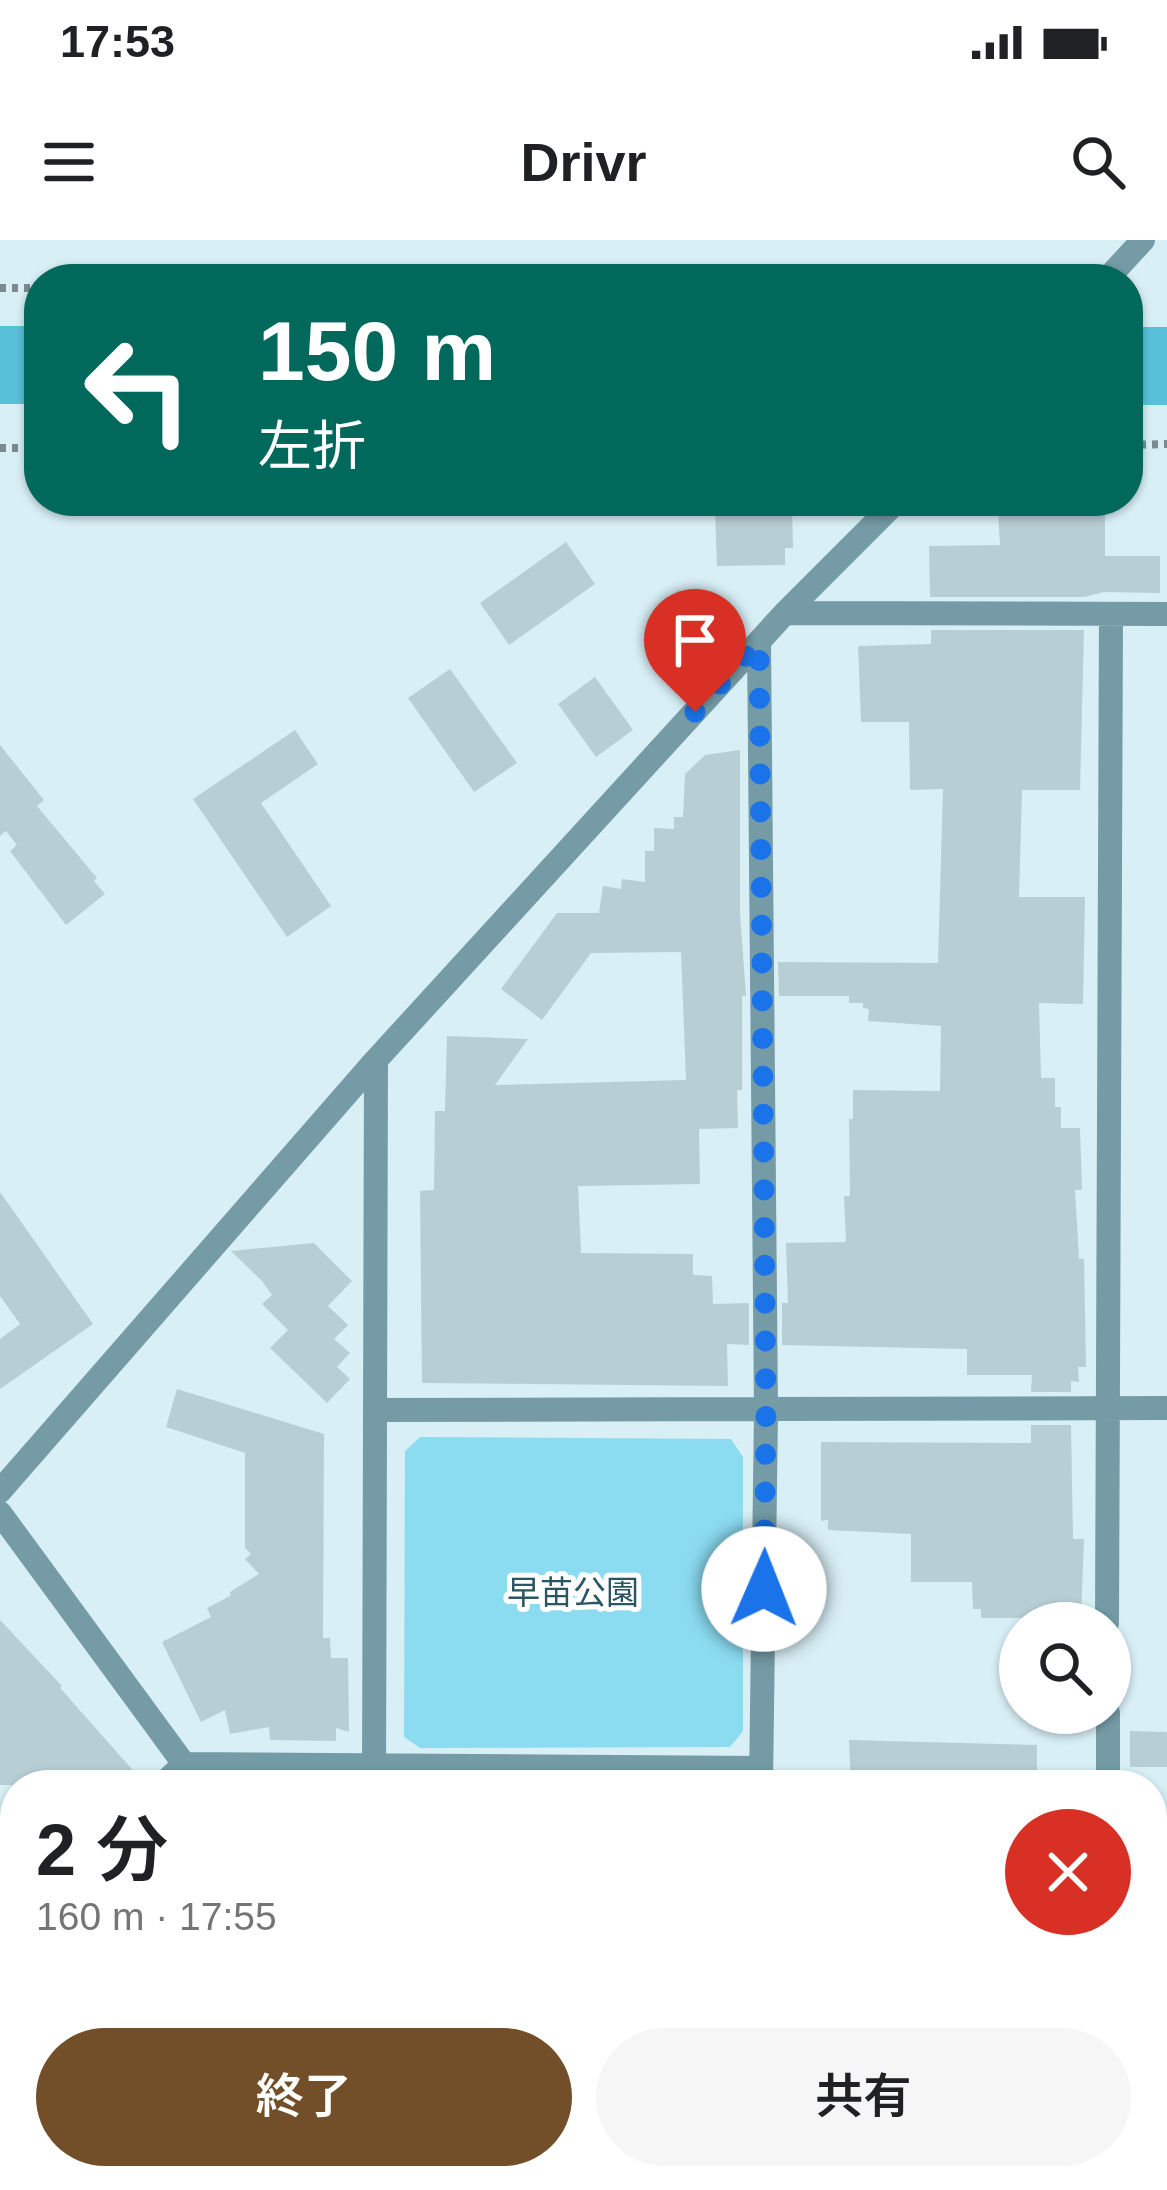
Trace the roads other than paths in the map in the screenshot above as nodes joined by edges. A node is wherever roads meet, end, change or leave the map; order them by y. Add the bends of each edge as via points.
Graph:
1 (1143, 240) edge
2 (1121, 264) edge
3 (881, 516) edge
4 (784, 613) junction
5 (1112, 614) junction
6 (1167, 614) edge
7 (759, 642) junction
8 (376, 1060) junction
9 (1106, 1408) junction
10 (1167, 1408) edge
11 (376, 1410) junction
12 (766, 1410) junction
13 (0, 1491) edge
14 (0, 1513) edge
15 (1108, 1602) edge
16 (1108, 1734) edge
17 (184, 1764) junction
18 (178, 1770) edge
19 (288, 1770) edge
20 (374, 1770) edge
21 (761, 1770) edge
22 (1108, 1770) edge

1 - 2 street
3 - 4 street
4 - 5 street
4 - 7 street
5 - 6 street
5 - 9 street
7 - 8 street
7 - 12 street
8 - 11 street
8 - 13 street
9 - 10 street
9 - 12 street
9 - 15 street
11 - 12 street
11 - 20 street
12 - 21 street
14 - 17 street
16 - 22 street
17 - 18 street
17 - 19 street

